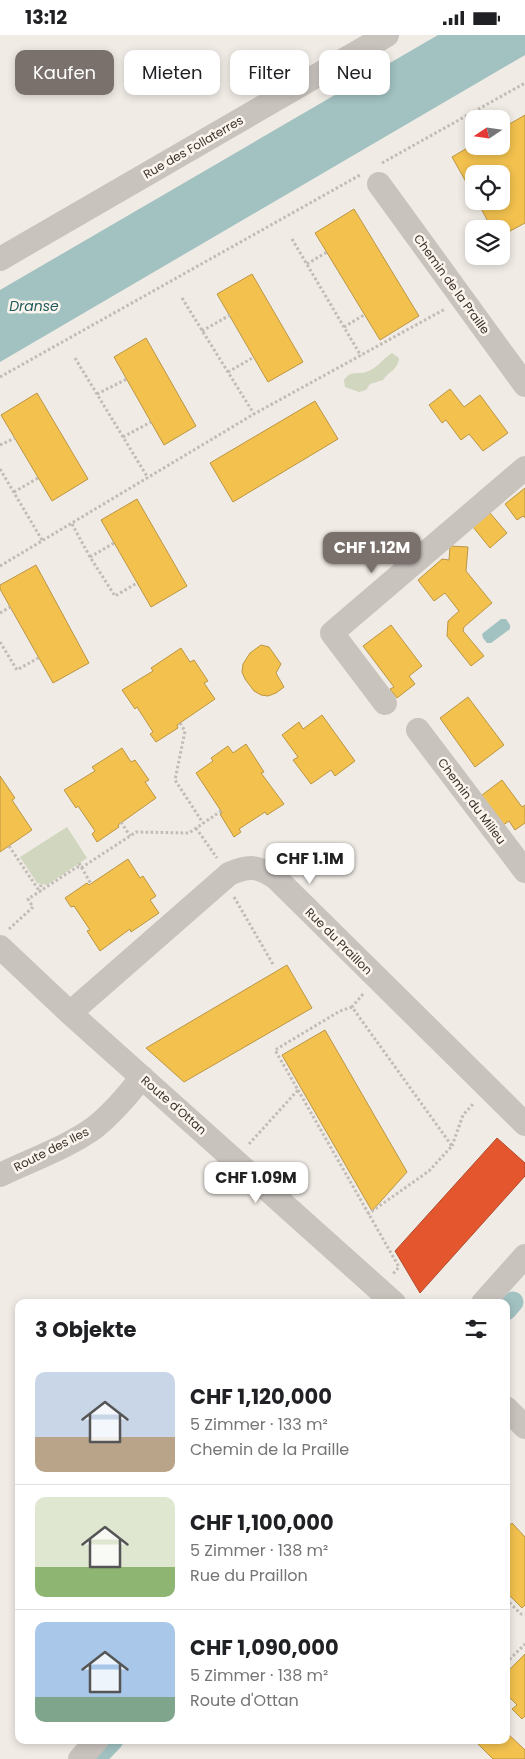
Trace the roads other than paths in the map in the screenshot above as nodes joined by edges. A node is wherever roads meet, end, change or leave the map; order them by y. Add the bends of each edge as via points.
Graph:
1 (387, 35) edge
2 (374, 177) road end
3 (0, 259) edge
4 (525, 385) edge
5 (525, 468) edge
6 (384, 703) dead end
7 (418, 730) dead end
8 (525, 871) edge
9 (4, 939) edge
10 (70, 1013) junction
11 (142, 1077) junction
12 (525, 1124) edge
13 (0, 1175) edge
14 (521, 1270) edge
15 (390, 1299) edge
16 (488, 1299) edge
17 (510, 1412) edge
18 (525, 1427) edge
19 (93, 1744) edge
20 (80, 1759) edge

1 - 3 street, Rue des Follaterres
2 - 4 street, Chemin de la Praille
5 - 6 street via 332,633
7 - 8 street, Chemin du Milieu
9 - 10 street, Route d'Ottan
10 - 11 street, Route d'Ottan
10 - 12 street, Rue du Praillon via 226,876 247,867 266,871
11 - 13 street, Route des Iles via 95,1127
11 - 15 street, Route d'Ottan
14 - 16 street
17 - 18 street
19 - 20 street

